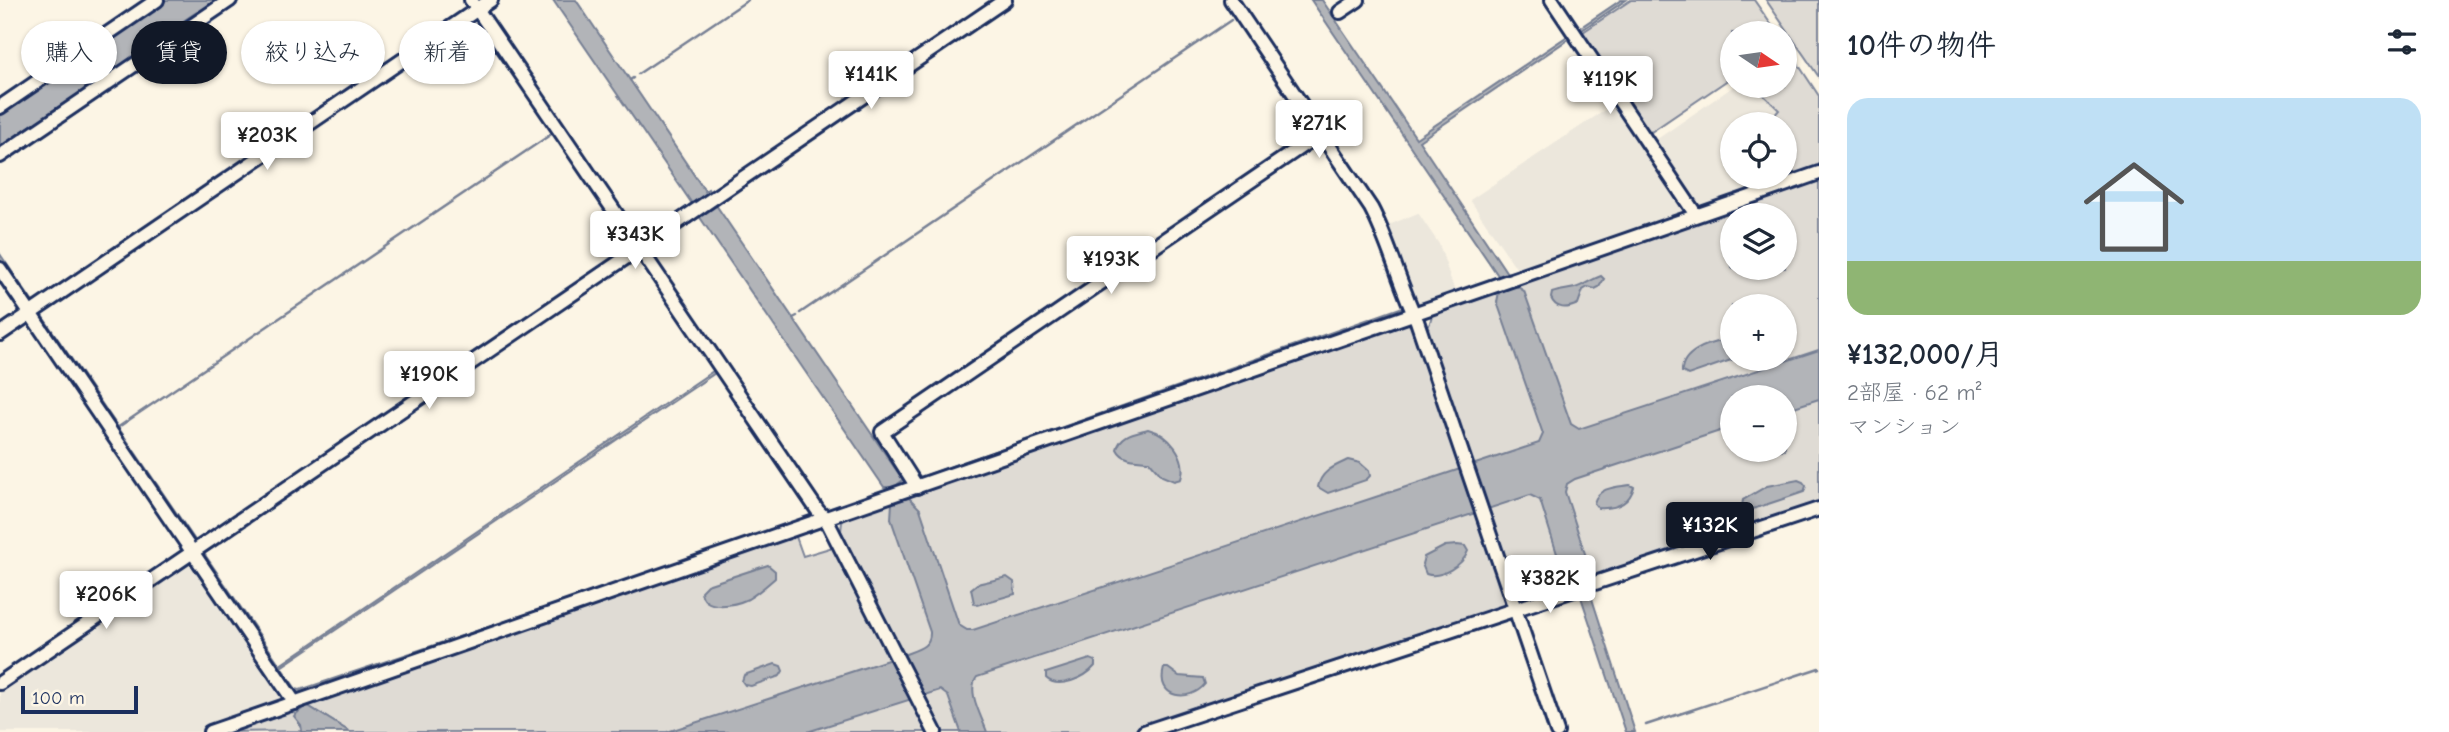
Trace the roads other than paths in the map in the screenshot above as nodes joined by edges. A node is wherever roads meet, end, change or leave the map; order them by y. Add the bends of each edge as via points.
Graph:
1 (157, 0) edge
2 (230, 0) edge
3 (491, 0) edge
4 (1004, 0) edge
5 (1231, 0) edge
6 (1358, 0) edge
7 (1552, 0) edge
8 (474, 5) edge
9 (1340, 12) dead end
10 (0, 107) edge
11 (1321, 133) junction
12 (0, 156) edge
13 (1819, 173) edge
14 (1696, 215) junction
15 (639, 248) junction
16 (0, 269) edge
17 (35, 311) junction
18 (1413, 314) junction
19 (0, 334) edge
20 (917, 487) junction
21 (1819, 509) edge
22 (826, 519) junction
23 (197, 549) junction
24 (1516, 608) junction
25 (0, 683) edge
26 (295, 703) junction
27 (211, 732) edge
28 (935, 732) edge
29 (1144, 732) edge
30 (1557, 732) edge

1 - 10 street
2 - 12 street
3 - 8 street
4 - 15 street
5 - 11 street
6 - 9 street
7 - 14 street
8 - 15 street
8 - 17 street
11 - 18 street via 1382,229
11 - 20 street via 882,432
13 - 14 street
14 - 18 street
15 - 22 street
15 - 23 street
16 - 17 street
17 - 19 street
17 - 23 street
18 - 20 street
18 - 24 street
20 - 22 street
21 - 24 street
22 - 26 street
22 - 28 street
23 - 25 street
23 - 26 street
24 - 29 street
24 - 30 street
26 - 27 street

